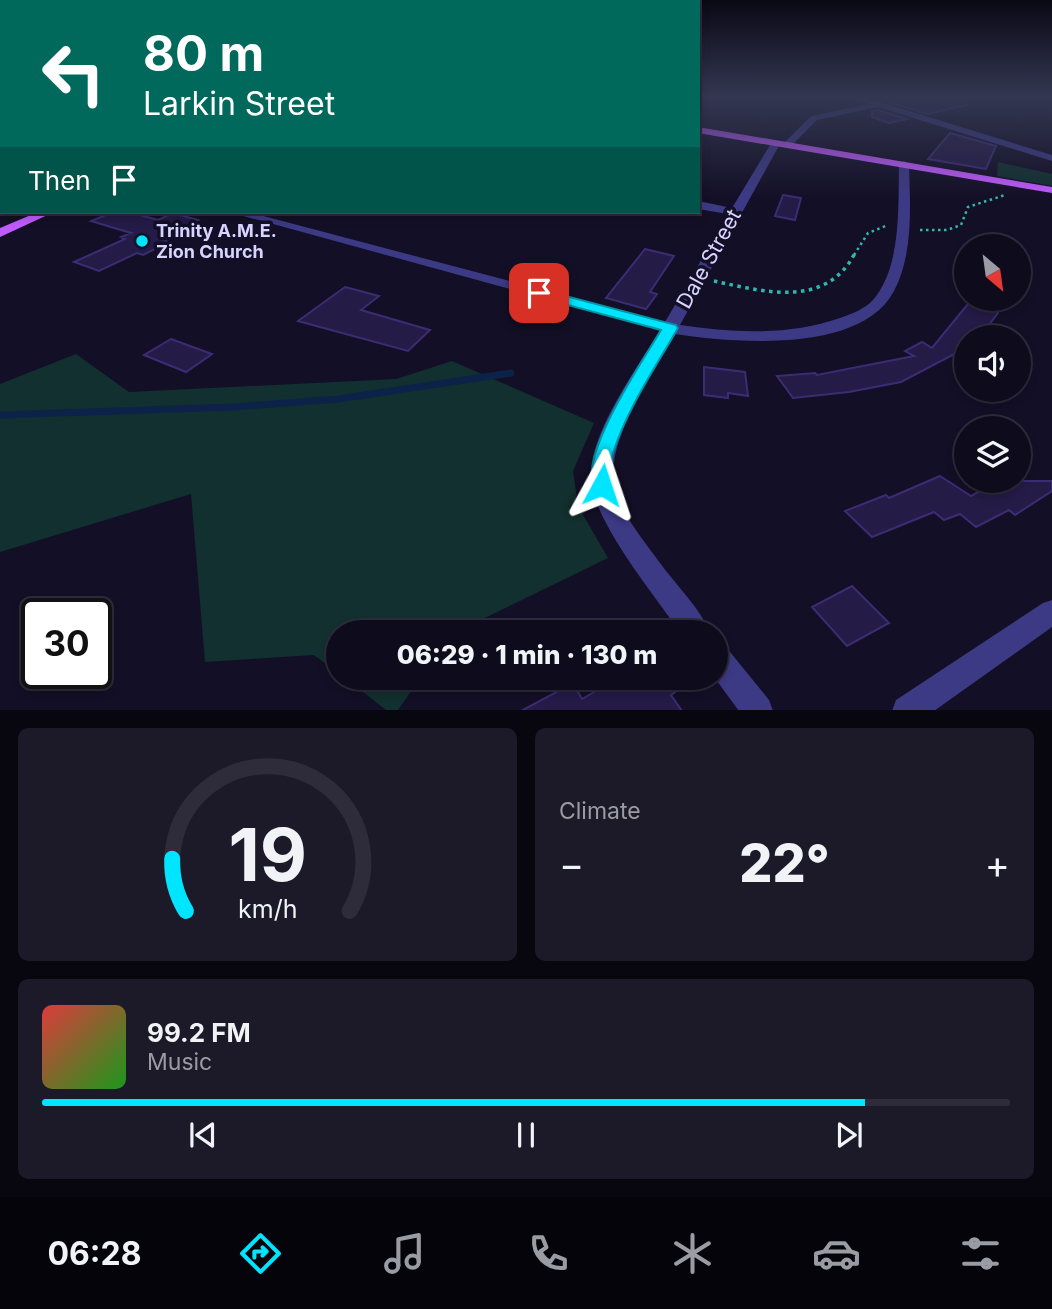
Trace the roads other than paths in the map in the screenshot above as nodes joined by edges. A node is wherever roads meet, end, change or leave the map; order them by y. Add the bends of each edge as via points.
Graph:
1 (705, 131) edge
2 (797, 131) edge
3 (965, 131) edge
4 (782, 143) junction
5 (1052, 158) edge
6 (904, 164) junction
7 (1050, 192) edge
8 (700, 205) edge
9 (735, 212) junction
10 (43, 214) edge
11 (242, 214) edge
12 (0, 233) edge
13 (670, 328) junction
14 (1052, 612) edge
15 (687, 620) edge
16 (728, 672) edge
17 (758, 710) edge
18 (907, 710) edge

1 - 4 main road
2 - 4 street, Dale Street
3 - 5 street
4 - 6 main road
4 - 9 street, Dale Street
6 - 7 main road
6 - 13 street via 904,227 890,281 877,304 859,317 782,337 744,338
8 - 9 street
9 - 13 street, Dale Street
10 - 12 main road
11 - 13 street
13 - 15 street, Dale Street via 620,415 603,456 602,485 620,525
14 - 18 street
16 - 17 street

